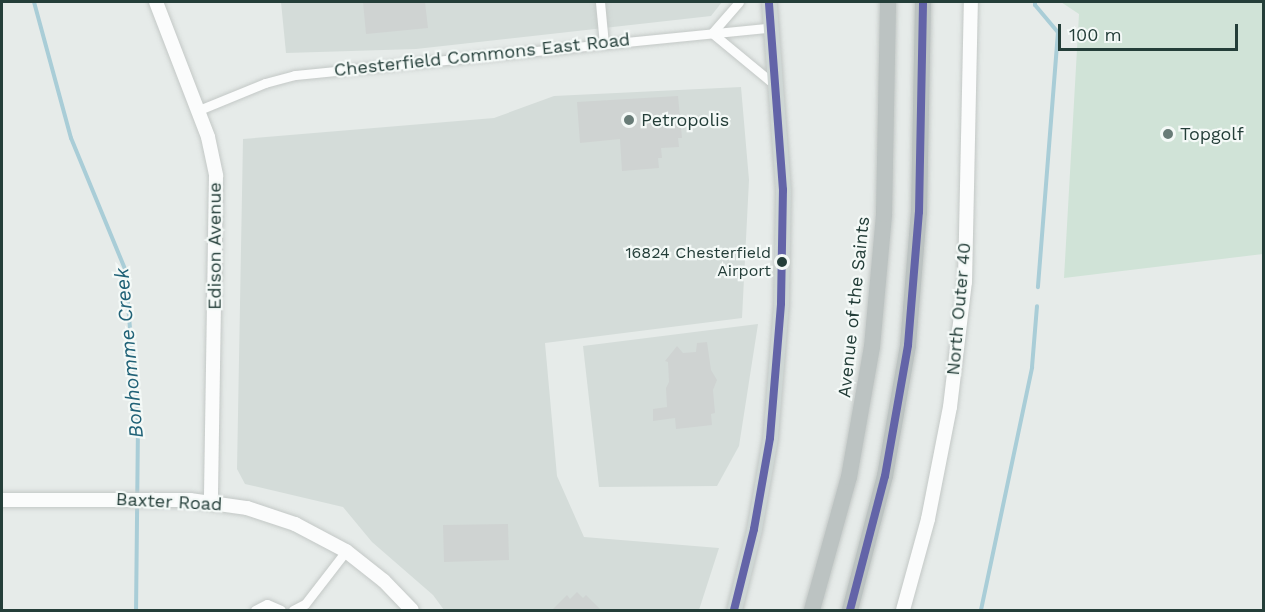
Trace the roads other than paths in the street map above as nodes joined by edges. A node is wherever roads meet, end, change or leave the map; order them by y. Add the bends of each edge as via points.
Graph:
1 (156, 2) edge
2 (600, 2) edge
3 (739, 2) edge
4 (769, 2) edge
5 (888, 2) edge
6 (923, 2) edge
7 (971, 2) edge
8 (772, 27) junction
9 (712, 33) junction
10 (604, 44) junction
11 (776, 86) junction
12 (199, 110) junction
13 (8, 500) edge
14 (211, 502) junction
15 (2, 508) edge
16 (346, 551) junction
17 (255, 610) edge
18 (281, 610) edge
19 (293, 610) edge
20 (412, 610) edge
21 (734, 610) edge
22 (812, 610) edge
23 (850, 610) edge
24 (903, 610) edge

1 - 12 street, Edison Avenue
2 - 10 street
3 - 9 street
4 - 8 main road
5 - 22 highway, Avenue of the Saints via 884,214 872,347 849,477
6 - 23 highway via 919,212 908,345 885,476
7 - 24 street, North Outer 40 via 965,282 950,407 928,519
8 - 9 street, Chesterfield Commons East Road
8 - 11 main road
9 - 10 street, Chesterfield Commons East Road
9 - 11 street
10 - 12 street, Chesterfield Commons East Road via 295,75
11 - 21 main road via 783,190 778,362 754,529
12 - 14 street, Edison Avenue via 213,155 216,187
13 - 14 street, Baxter Road
13 - 15 street
14 - 16 street, Baxter Road via 273,515
16 - 19 street via 305,604
16 - 20 street, Baxter Road
17 - 18 street via 267,604

